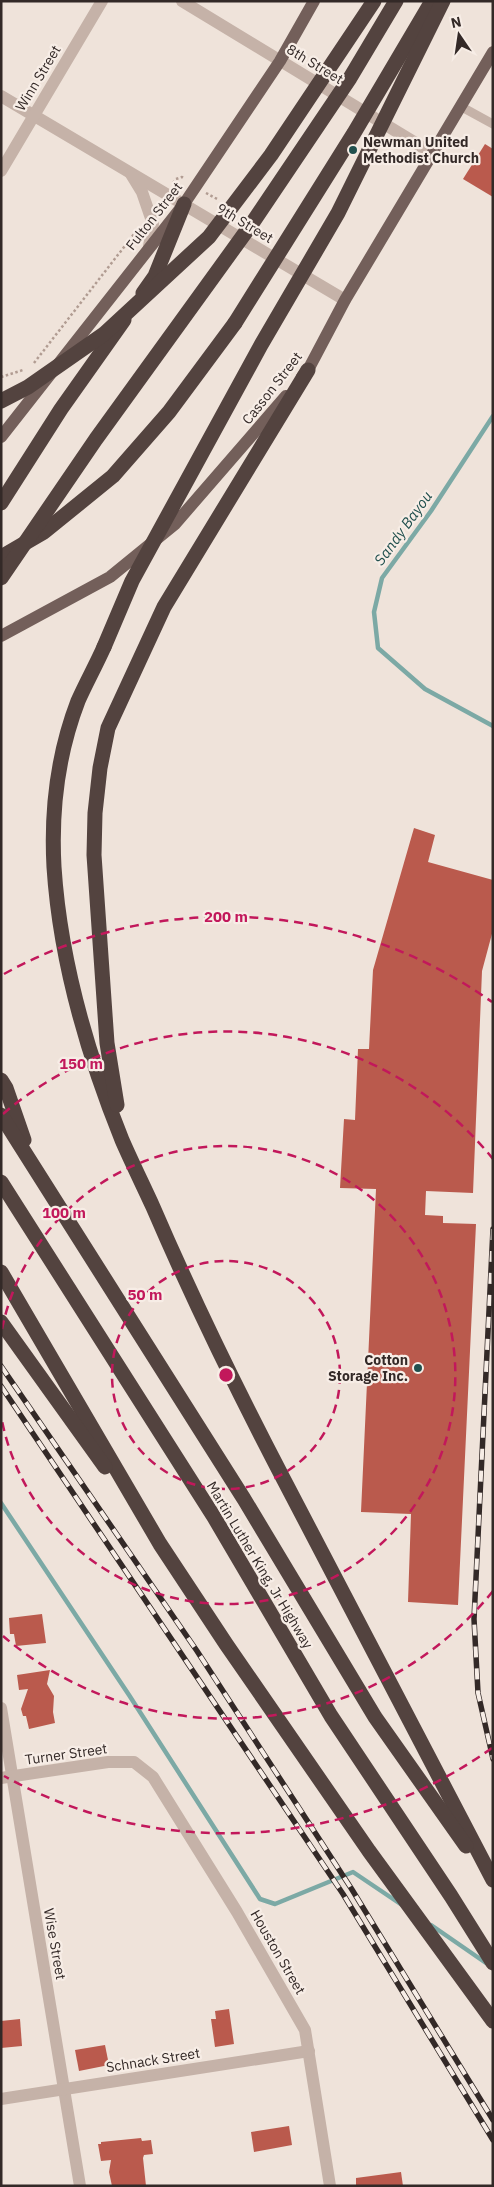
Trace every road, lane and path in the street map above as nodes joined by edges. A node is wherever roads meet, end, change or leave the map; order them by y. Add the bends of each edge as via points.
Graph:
1 (102, 1) edge
2 (182, 1) edge
3 (314, 1) edge
4 (374, 1) edge
5 (396, 1) edge
6 (432, 1) edge
7 (443, 1) edge
8 (493, 52) edge
9 (280, 61) junction
10 (1, 96) edge
11 (460, 106) junction
12 (34, 115) junction
13 (493, 124) edge
14 (432, 153) junction
15 (1, 170) edge
16 (129, 172) junction
17 (184, 204) junction
18 (150, 246) junction
19 (346, 300) junction
20 (308, 370) junction
21 (1, 402) edge
22 (1, 437) edge
23 (1, 503) edge
24 (1, 558) edge
25 (1, 578) edge
26 (1, 636) edge
27 (1, 1080) edge
28 (1, 1115) edge
29 (123, 1141) junction
30 (34, 1168) junction
31 (1, 1182) edge
32 (1, 1190) edge
33 (27, 1223) junction
34 (1, 1272) edge
35 (1, 1322) edge
36 (160, 1544) junction
37 (1, 1708) edge
38 (134, 1762) joint
39 (6, 1777) edge
40 (493, 1880) edge
41 (493, 1884) edge
42 (493, 1963) edge
43 (489, 2015) edge
44 (309, 2051) junction
45 (65, 2089) junction
46 (1, 2099) edge
47 (80, 2186) edge
48 (330, 2186) edge

1 - 12 street, Winn Street
2 - 9 street, 8th Street
3 - 9 main road, Fulton Street
4 - 21 highway, bridge via 271,155 209,237 104,334 28,388
5 - 25 highway, bridge via 350,78 253,222 96,439
6 - 24 highway, bridge via 354,133 235,322 169,412 113,476 44,532
7 - 29 highway, bridge via 338,213 261,345 132,581 78,702 59,772 54,817 54,866 69,972 86,1038
8 - 11 main road, Casson Street
9 - 14 street, 8th Street
9 - 17 main road, Fulton Street
10 - 12 street, 9th Street
11 - 13 lane
11 - 14 main road, Casson Street
12 - 15 street, Winn Street
12 - 16 street, 9th Street
14 - 19 main road, Casson Street
16 - 17 street, 9th Street
16 - 18 street, 9th Street via 142,192 153,224
17 - 18 main road, Fulton Street
17 - 19 street, 9th Street
17 - 23 highway via 155,276 61,409
18 - 22 main road, Fulton Street
19 - 20 main road, Casson Street
20 - 26 main road, Casson Street via 176,524 110,577
20 - 29 highway via 164,607 108,728 100,768 94,855 107,1043
27 - 30 highway
28 - 30 highway, Martin Luther King, Jr Highway
29 - 40 highway via 237,1390
30 - 41 highway, Martin Luther King, Jr Highway via 244,1499 375,1717
31 - 33 highway, Martin Luther King, Jr Highway
32 - 33 highway
33 - 42 highway, Martin Luther King, Jr Highway via 214,1517 331,1716
34 - 36 highway
35 - 36 highway
36 - 43 highway via 369,1851
37 - 39 street, Wise Street
38 - 39 street, Turner Street via 108,1762
38 - 44 street, Houston Street via 153,1777 237,1912 305,2030
39 - 45 street, Wise Street
44 - 45 street, Schnack Street
44 - 48 street, Houston Street
45 - 46 street, Schnack Street
45 - 47 street, Wise Street

